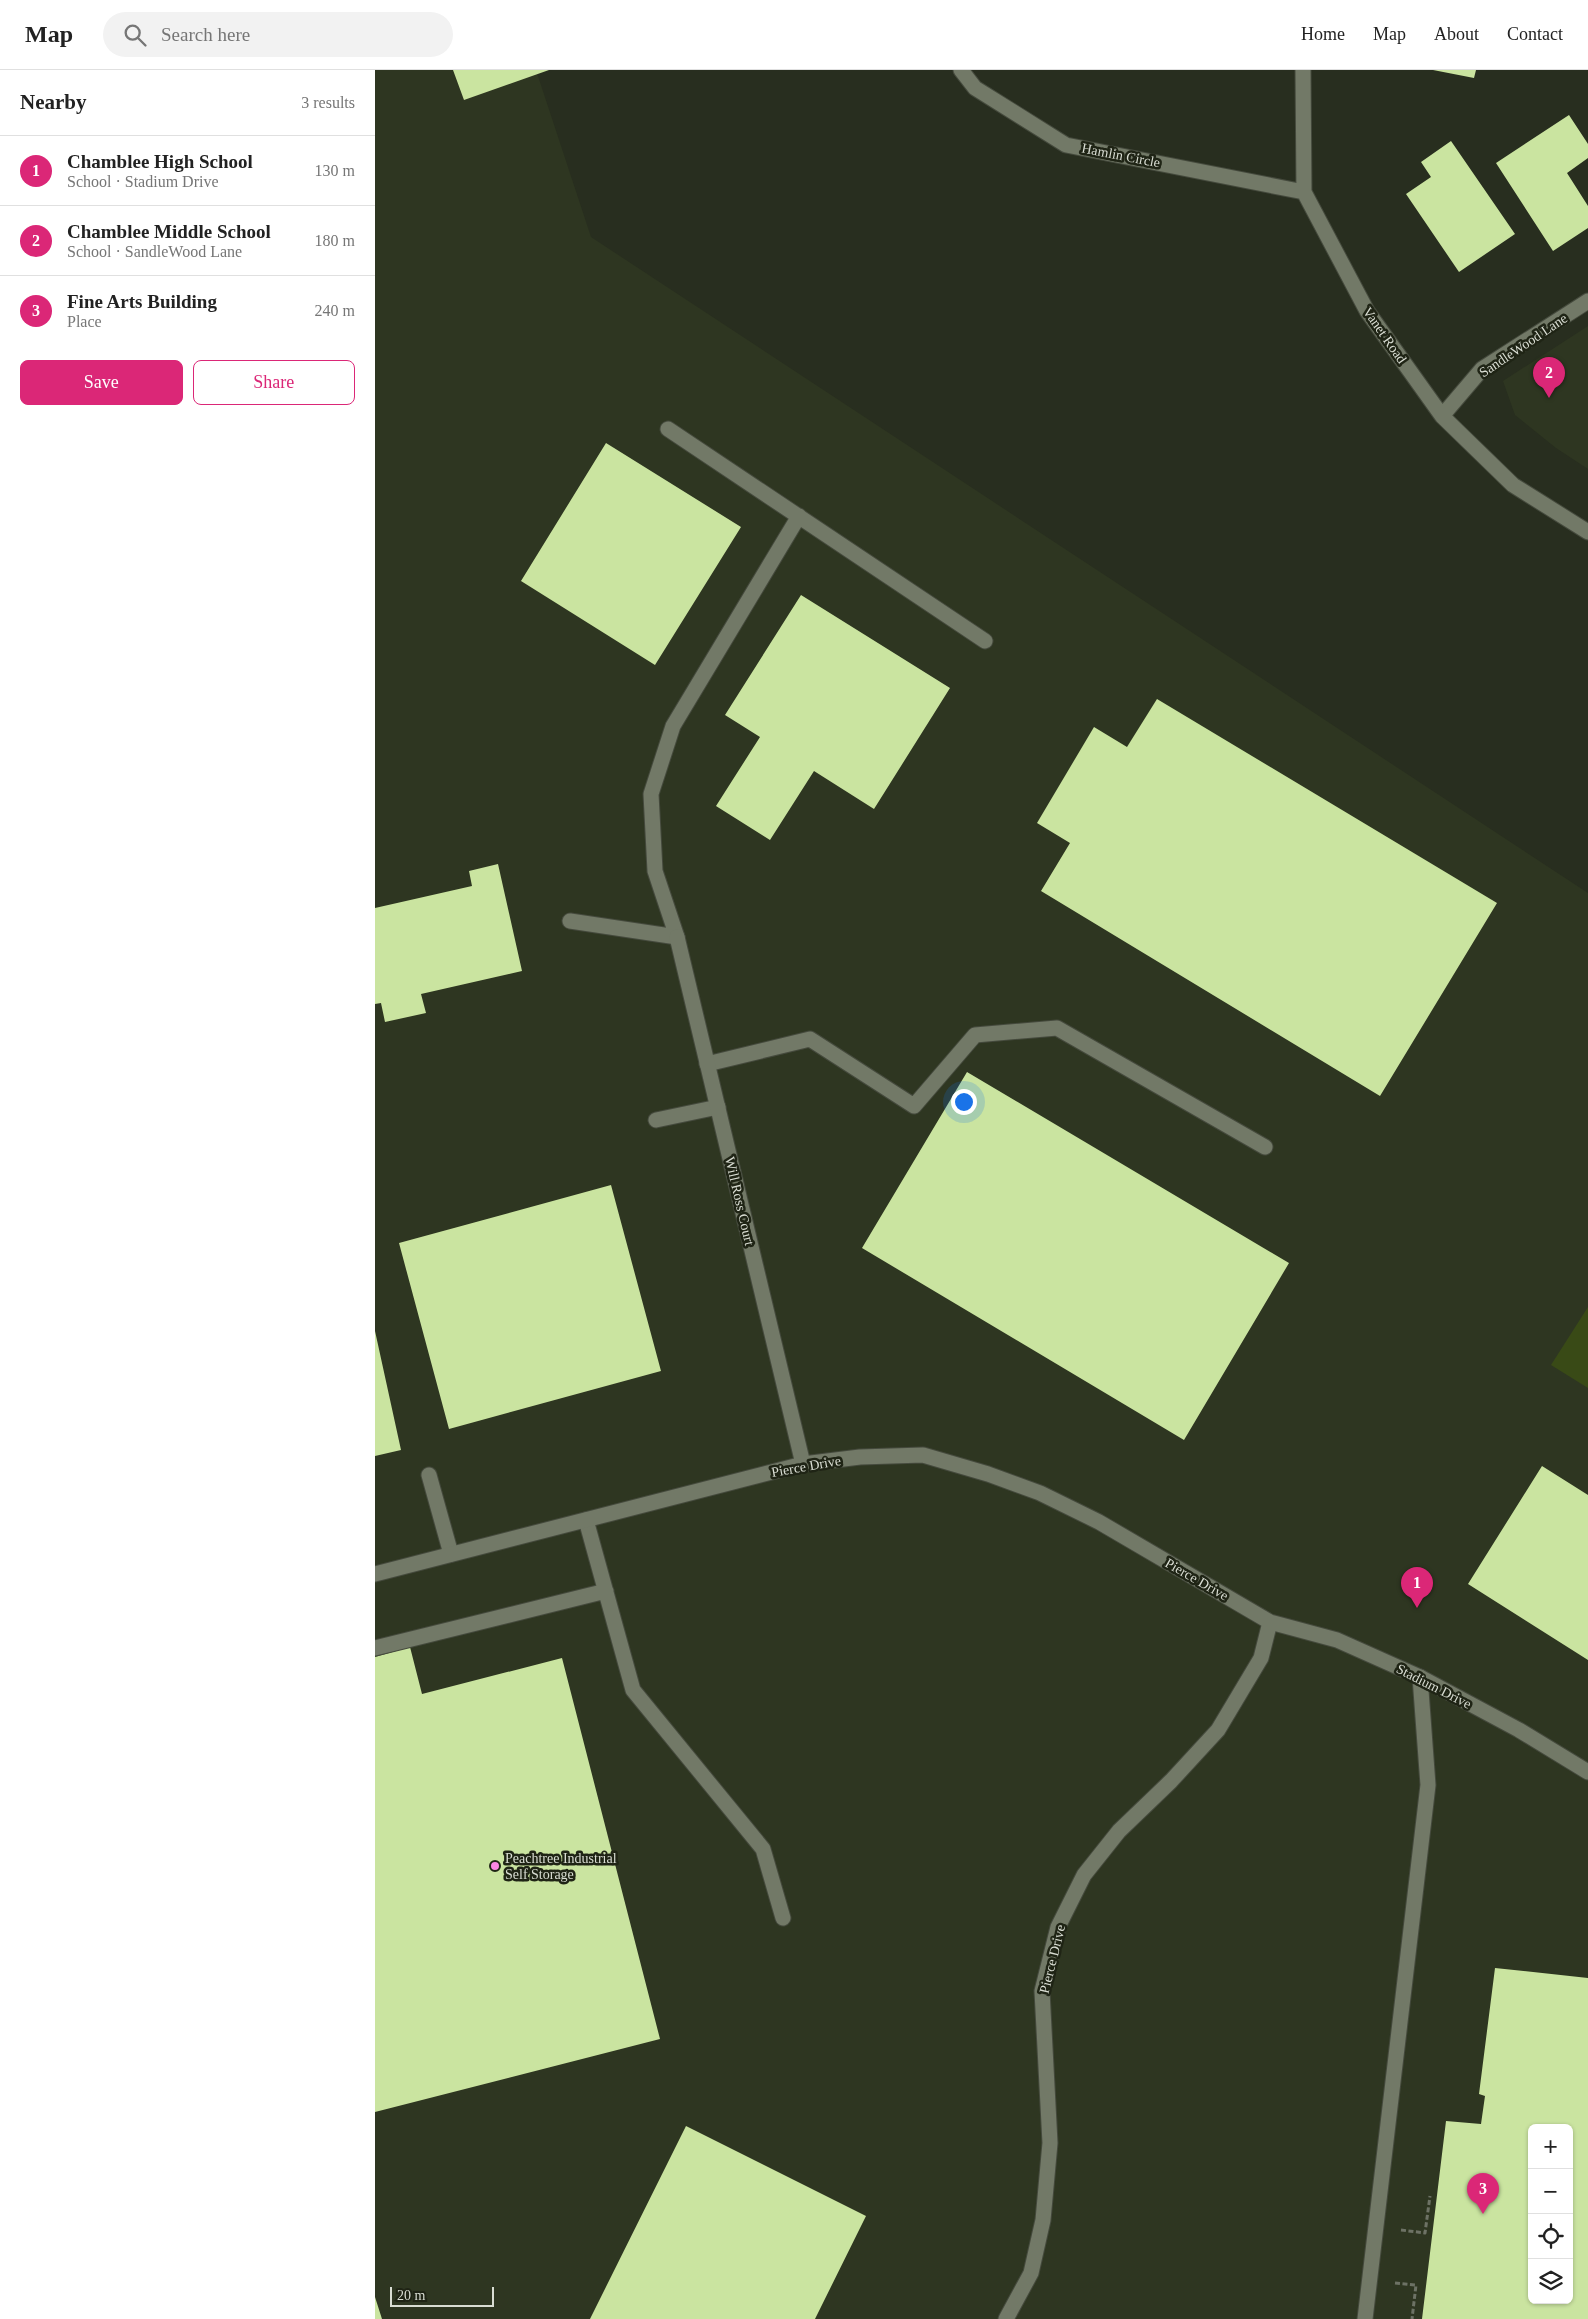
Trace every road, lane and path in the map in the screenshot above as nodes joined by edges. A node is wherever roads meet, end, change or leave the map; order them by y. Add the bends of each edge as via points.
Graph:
1 (961, 70) edge
2 (1303, 70) edge
3 (1304, 192) junction
4 (1588, 301) edge
5 (1443, 416) junction
6 (668, 429) dead end
7 (799, 516) junction
8 (1588, 532) edge
9 (985, 641) dead end
10 (570, 921) dead end
11 (677, 937) junction
12 (707, 1064) junction
13 (717, 1107) junction
14 (656, 1120) dead end
15 (1265, 1147) dead end
16 (803, 1464) junction
17 (429, 1475) dead end
18 (586, 1520) junction
19 (451, 1554) junction
20 (375, 1574) edge
21 (606, 1591) junction
22 (1271, 1622) junction
23 (375, 1648) edge
24 (1420, 1677) junction
25 (1588, 1772) edge
26 (783, 1918) dead end
27 (1430, 2196) dead end
28 (1395, 2229) dead end
29 (1389, 2282) dead end
30 (1006, 2319) edge
31 (1365, 2319) edge
32 (1412, 2319) edge

1 - 3 street, Hamlin Circle via 975,88 1066,144
2 - 3 street, Vanet Road
3 - 5 street, Vanet Road via 1367,312
4 - 5 street, SandleWood Lane via 1482,369
5 - 8 street, Vanet Road via 1513,485
6 - 7 street
7 - 9 street
7 - 11 street, Will Ross Court via 673,726 651,794 655,871
10 - 11 street
11 - 12 street, Will Ross Court
12 - 13 street, Will Ross Court
12 - 15 street via 810,1039 913,1106 975,1035 1057,1028
13 - 14 street
13 - 16 street, Will Ross Court
16 - 18 street, Pierce Drive
16 - 22 street, Pierce Drive via 860,1457 923,1455 988,1474 1040,1493 1099,1522
17 - 19 street
18 - 19 street, Pierce Drive
18 - 21 street
19 - 20 street, Pierce Drive
21 - 23 street
21 - 26 street via 633,1690 763,1849
22 - 24 street, Stadium Drive via 1337,1640
22 - 30 street, Pierce Drive via 1261,1658 1218,1730 1119,1831 1084,1874 1058,1927 1042,1991 1050,2143 1043,2220 1031,2273
24 - 25 street, Stadium Drive via 1519,1730
24 - 31 street via 1429,1785
27 - 28 path via 1425,2233
29 - 32 path via 1416,2285

